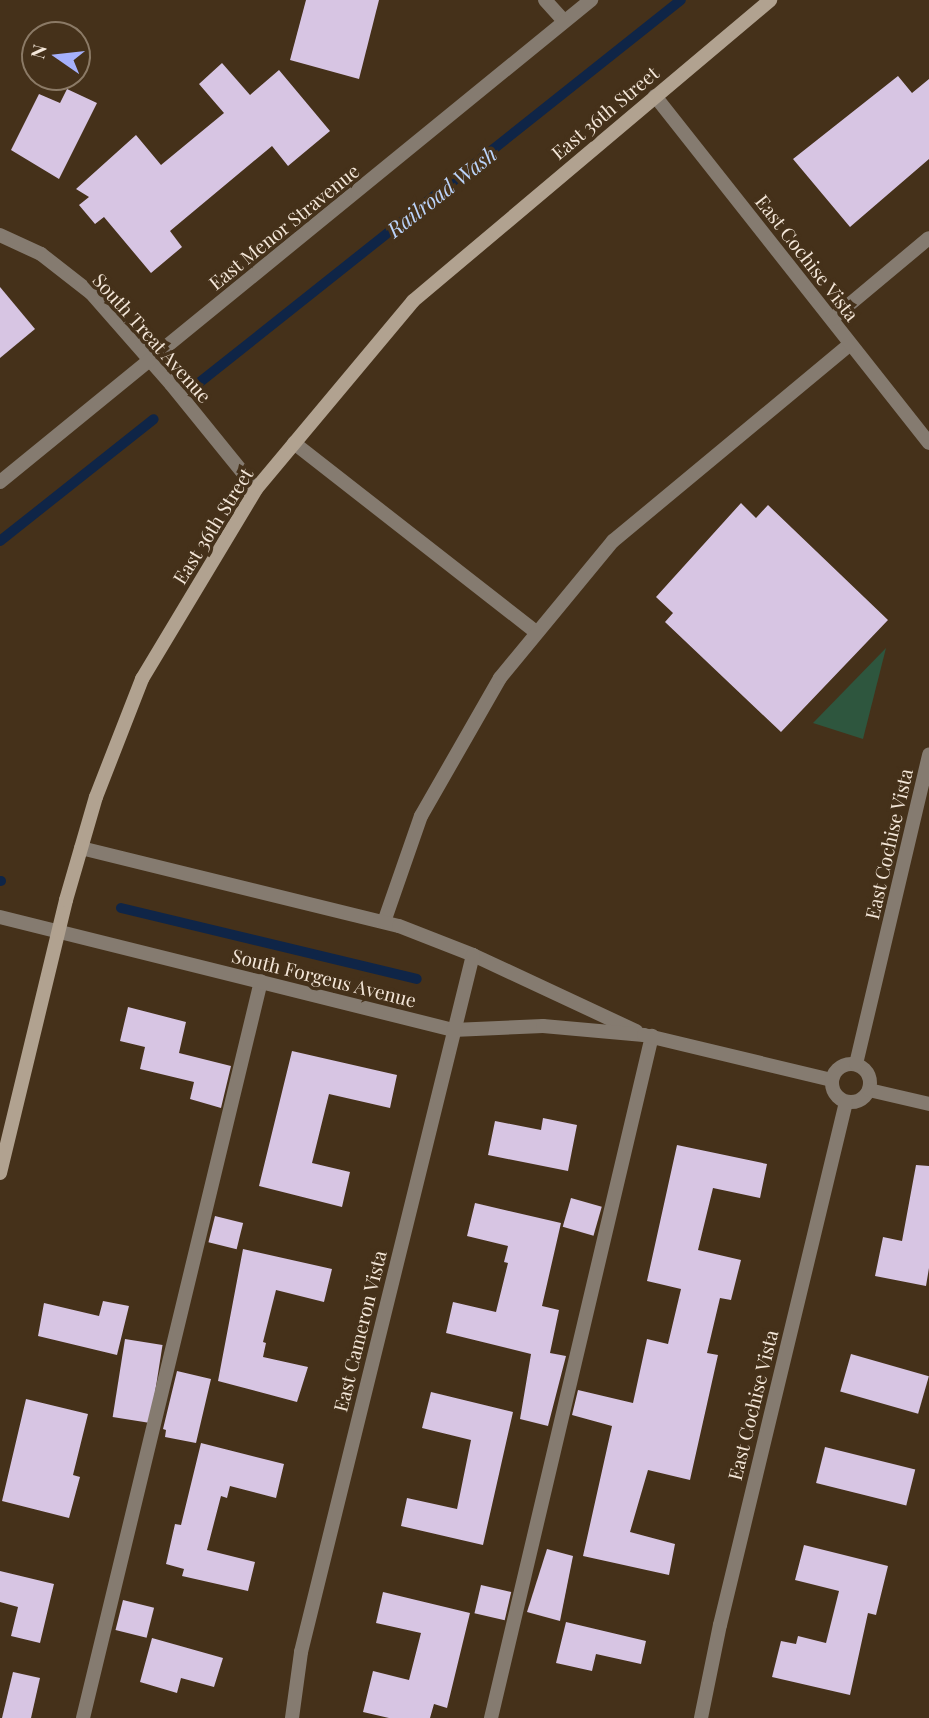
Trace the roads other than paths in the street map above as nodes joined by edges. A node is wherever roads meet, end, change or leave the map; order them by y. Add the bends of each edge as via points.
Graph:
1 (545, 0) edge
2 (591, 0) edge
3 (770, 0) edge
4 (564, 21) junction
5 (655, 96) junction
6 (0, 235) edge
7 (929, 238) edge
8 (832, 319) junction
9 (850, 344) junction
10 (151, 361) junction
11 (295, 443) junction
12 (929, 443) edge
13 (0, 482) edge
14 (256, 489) junction
15 (537, 633) junction
16 (929, 755) edge
17 (81, 848) junction
18 (0, 917) edge
19 (384, 922) junction
20 (58, 932) junction
21 (473, 955) junction
22 (261, 981) junction
23 (453, 1030) junction
24 (648, 1035) junction
25 (856, 1064) junction
26 (832, 1080) junction
27 (869, 1090) junction
28 (846, 1102) junction
29 (929, 1104) edge
30 (0, 1173) edge
31 (83, 1718) edge
32 (292, 1718) edge
33 (491, 1718) edge
34 (701, 1718) edge

1 - 4 street
2 - 4 street, East Menor Stravenue
3 - 5 main road, East 36th Street
4 - 10 street, East Menor Stravenue
5 - 8 street, East Cochise Vista
5 - 11 main road, East 36th Street via 413,301
6 - 10 street, South Treat Avenue via 41,254 91,293
7 - 8 street
8 - 9 street, East Cochise Vista
9 - 12 street, East Cochise Vista
9 - 15 street via 613,541
10 - 13 street, East Menor Stravenue
10 - 14 street, South Treat Avenue
11 - 14 main road, East 36th Street
11 - 15 street
14 - 17 main road, East 36th Street via 142,679
15 - 19 street via 500,678 421,816
16 - 25 street, East Cochise Vista
17 - 19 street, South Forgeus Avenue
17 - 20 main road, East 36th Street
18 - 20 street, South Forgeus Avenue
19 - 21 street, South Forgeus Avenue
20 - 22 street, South Forgeus Avenue
20 - 30 main road, East 36th Street
21 - 23 street, East Cameron Vista
21 - 24 street, South Forgeus Avenue
22 - 23 street, South Forgeus Avenue
22 - 31 street
23 - 24 street, South Forgeus Avenue via 543,1026
23 - 32 street, East Cameron Vista via 301,1652
24 - 26 street, South Forgeus Avenue
24 - 33 street
25 - 26 street via 843,1065
25 - 27 street via 866,1072
26 - 28 street via 834,1093
27 - 28 street via 861,1100
27 - 29 street
28 - 34 street, East Cochise Vista

